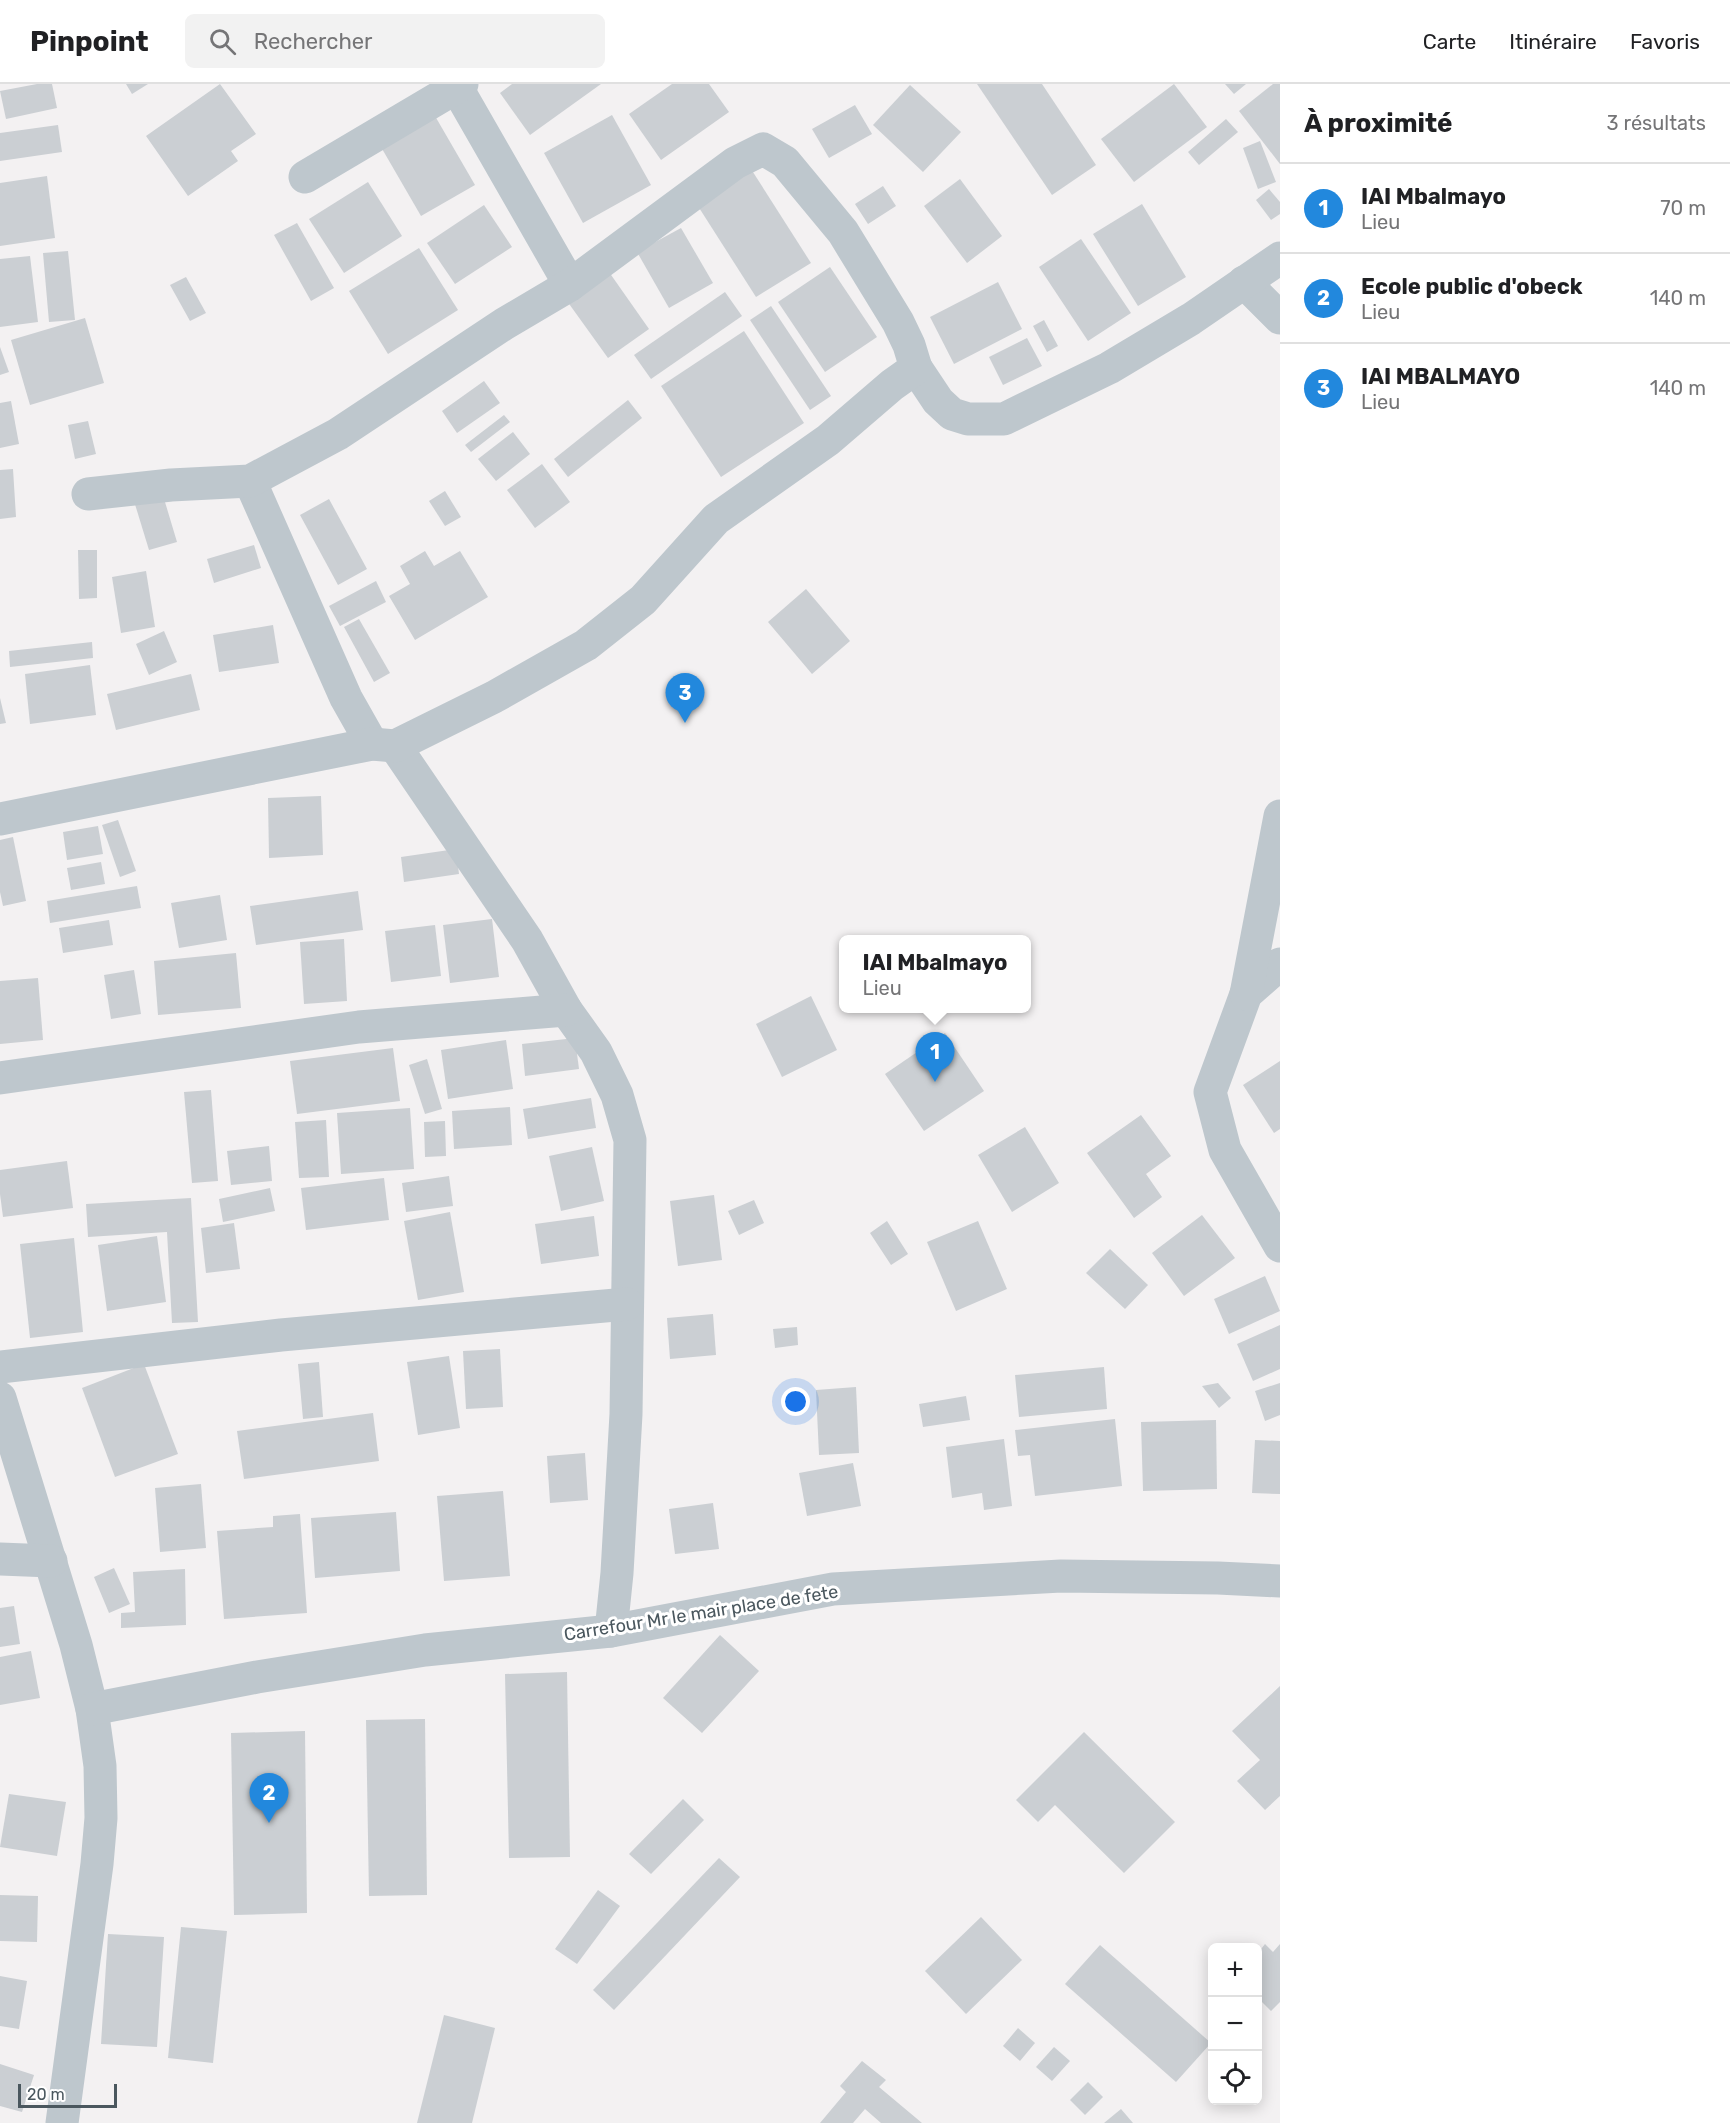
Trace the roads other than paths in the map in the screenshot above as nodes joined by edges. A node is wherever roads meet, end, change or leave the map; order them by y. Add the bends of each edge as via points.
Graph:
1 (459, 86) edge
2 (305, 177) dead end
3 (1280, 258) edge
4 (1244, 282) junction
5 (570, 285) junction
6 (1280, 318) edge
7 (916, 368) junction
8 (250, 481) junction
9 (88, 494) dead end
10 (383, 745) junction
11 (1280, 816) edge
12 (0, 819) edge
13 (1280, 964) edge
14 (1246, 994) junction
15 (566, 1010) junction
16 (0, 1078) edge
17 (1280, 1246) edge
18 (627, 1304) junction
19 (0, 1367) edge
20 (0, 1398) edge
21 (0, 1559) edge
22 (51, 1561) junction
23 (1280, 1581) edge
24 (611, 1631) junction
25 (92, 1709) junction
26 (62, 2123) edge

1 - 2 street
1 - 5 street
3 - 4 street
4 - 6 street
4 - 7 street via 1109,368 1004,419 968,419 952,414 938,401
5 - 7 street via 735,163 763,148 785,162 843,232 898,322
5 - 8 street via 338,434
7 - 10 street via 828,440 716,519 643,600 586,645 494,697
8 - 9 street via 171,484
8 - 10 street via 346,698
10 - 12 street
10 - 15 street via 527,940
11 - 14 street
13 - 14 street
14 - 17 street via 1210,1092 1225,1150
15 - 16 street via 359,1027
15 - 18 street via 596,1052 617,1095 630,1140
18 - 19 street via 281,1335
18 - 24 street via 626,1414
20 - 22 street
21 - 22 street
22 - 25 street
23 - 24 street, Carrefour Mr le mair place de fete via 1061,1576 833,1589
24 - 25 street, Carrefour Mr le mair place de fete via 425,1650
25 - 26 street via 100,1766 101,1818

